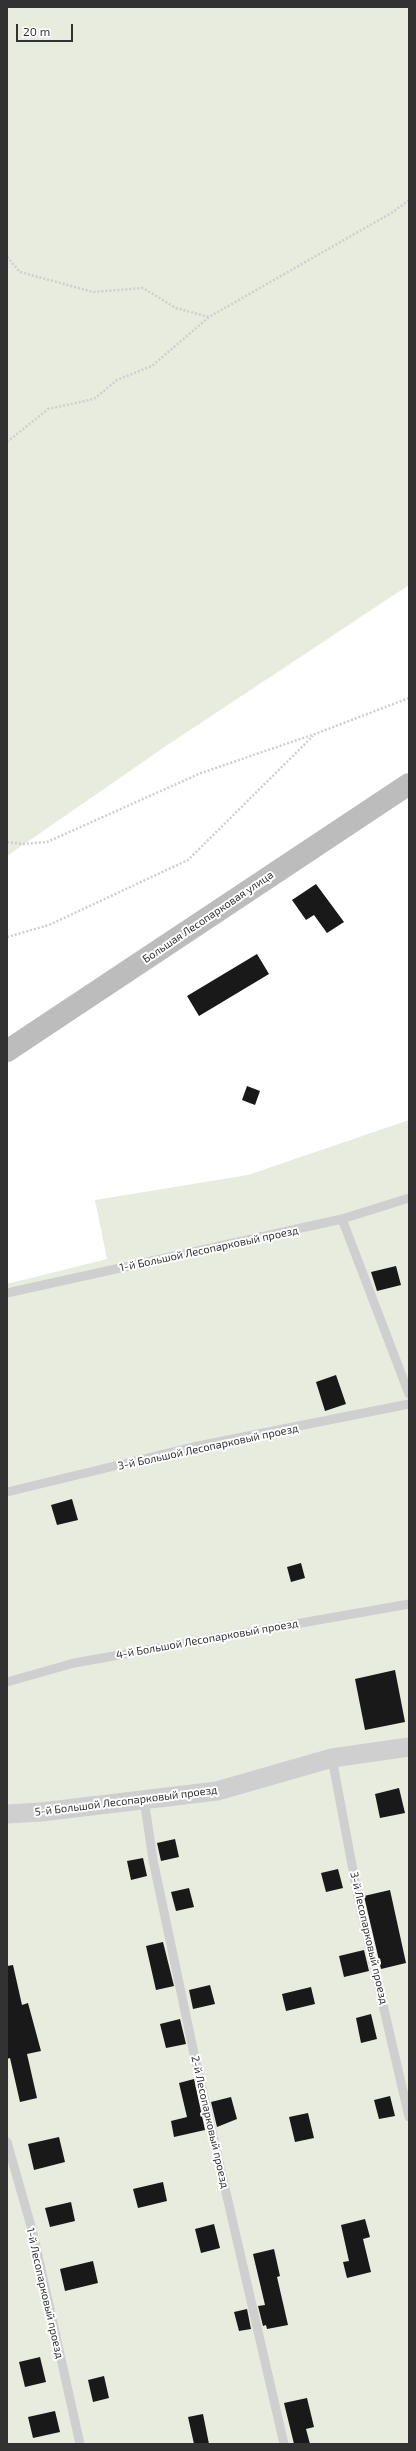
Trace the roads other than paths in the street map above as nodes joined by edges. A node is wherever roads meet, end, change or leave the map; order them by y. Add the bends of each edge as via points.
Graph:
1 (409, 784) edge
2 (7, 1051) edge
3 (409, 1198) edge
4 (342, 1219) junction
5 (7, 1293) edge
6 (409, 1394) edge
7 (409, 1404) edge
8 (7, 1492) edge
9 (409, 1604) edge
10 (7, 1682) edge
11 (409, 1747) edge
12 (332, 1758) junction
13 (144, 1799) junction
14 (7, 1814) edge
15 (409, 2117) edge
16 (7, 2142) edge
17 (80, 2444) edge
18 (284, 2444) edge

1 - 2 main road, Большая Лесопарковая улица
3 - 4 lane, 1-й Большой Лесопарковый проезд
4 - 5 lane, 1-й Большой Лесопарковый проезд
4 - 6 lane
7 - 8 lane, 3-й Большой Лесопарковый проезд via 193,1447
9 - 10 lane, 4-й Большой Лесопарковый проезд via 74,1663
11 - 12 street, 5-й Большой Лесопарковый проезд
12 - 13 street, 5-й Большой Лесопарковый проезд via 217,1790
12 - 15 lane, 3-й Лесопарковый проезд via 358,1897
13 - 14 street, 5-й Большой Лесопарковый проезд
13 - 18 lane, 2-й Лесопарковый проезд via 152,1860 193,2049
16 - 17 lane, 1-й Лесопарковый проезд via 33,2233

